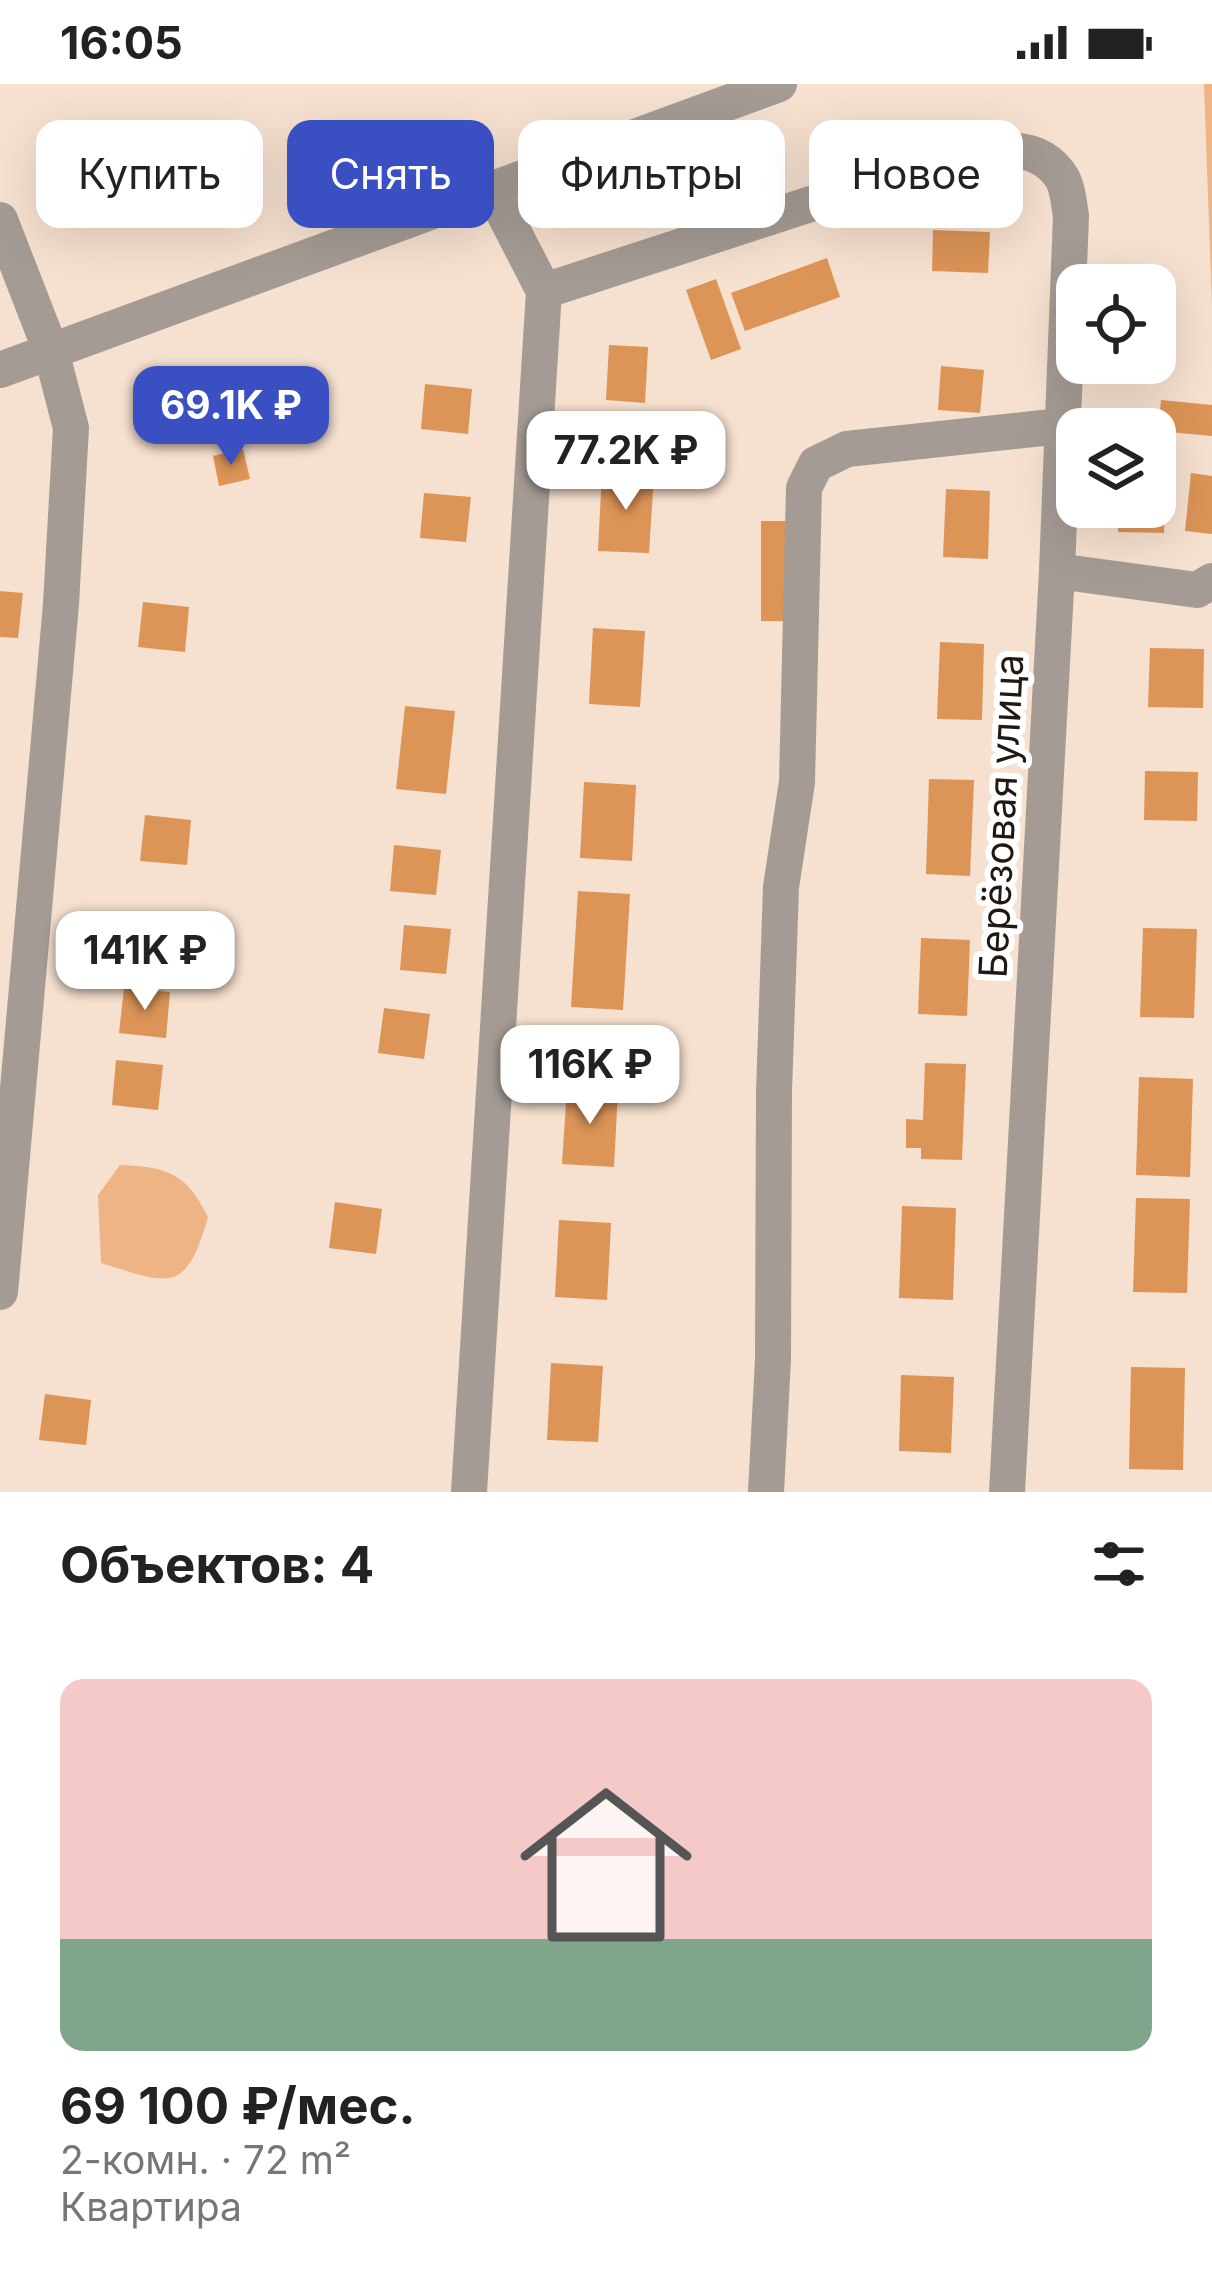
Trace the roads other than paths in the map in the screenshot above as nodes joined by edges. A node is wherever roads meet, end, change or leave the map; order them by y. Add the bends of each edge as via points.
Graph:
1 (778, 84) edge
2 (494, 189) edge
3 (494, 194) edge
4 (0, 220) edge
5 (388, 228) edge
6 (544, 291) junction
7 (51, 351) junction
8 (0, 370) edge
9 (1062, 408) edge
10 (1056, 427) edge
11 (1058, 528) edge
12 (1057, 571) junction
13 (1212, 581) edge
14 (0, 1292) edge
15 (469, 1492) edge
16 (766, 1492) edge
17 (1007, 1492) edge

1 - 2 street
3 - 6 street
4 - 7 street
5 - 7 street
6 - 9 street, Берёзовая улица via 936,163 1002,148 1039,154 1064,180 1071,216
6 - 15 street
7 - 8 street
7 - 14 street via 70,428 61,604
10 - 16 street via 847,449 816,464 804,488 797,782 780,932
11 - 12 street, Берёзовая улица
12 - 13 street via 1197,590
12 - 17 street, Берёзовая улица

